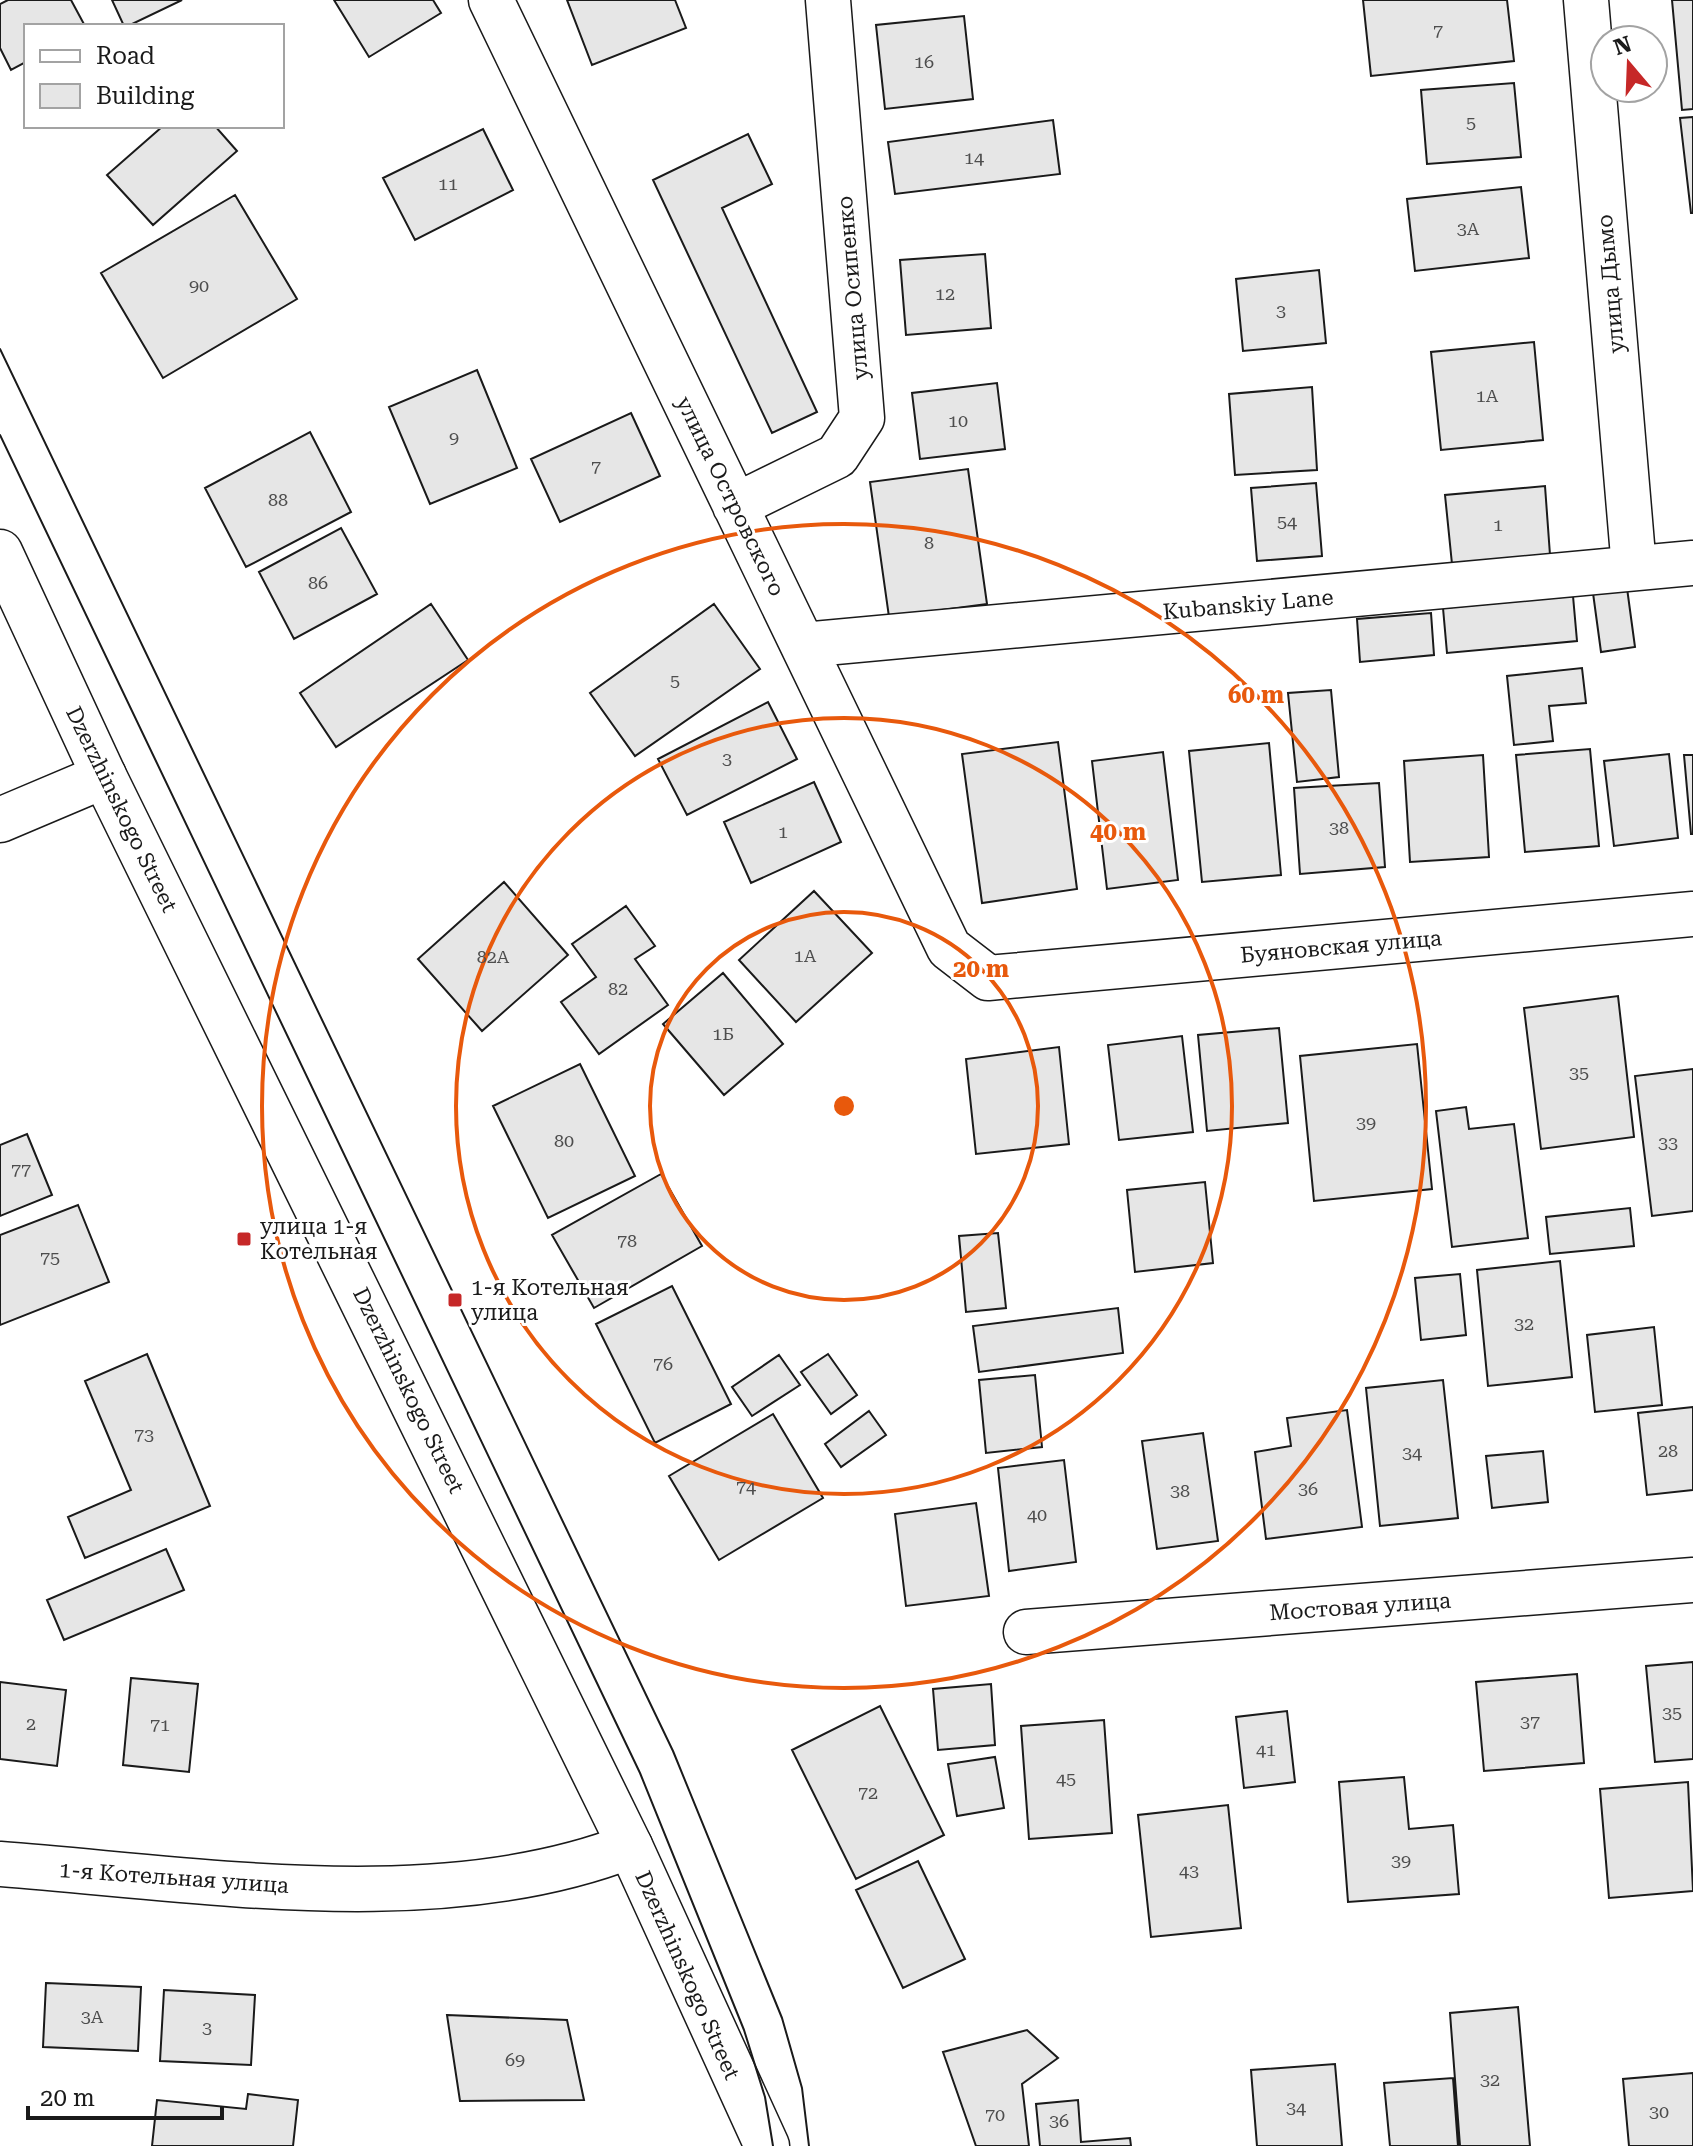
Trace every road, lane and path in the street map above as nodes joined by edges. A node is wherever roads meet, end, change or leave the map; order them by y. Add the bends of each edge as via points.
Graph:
1 (491, 0) edge
2 (828, 0) edge
3 (1586, 0) edge
4 (735, 506) junction
5 (0, 552) edge
6 (1693, 563) edge
7 (1634, 568) junction
8 (803, 645) junction
9 (104, 776) junction
10 (0, 820) edge
11 (1693, 914) edge
12 (988, 978) joint
13 (1693, 1580) edge
14 (1026, 1632) dead end
15 (630, 1846) junction
16 (0, 1864) edge
17 (767, 2146) edge

1 - 4 street, улица Островского
2 - 4 street, улица Осипенко via 862,418 837,456
3 - 7 street, улица Дымо
4 - 8 street, улица Островского
5 - 9 street, Dzerzhinskogo Street
6 - 7 street, Kubanskiy Lane
7 - 8 street, Kubanskiy Lane
8 - 12 street, улица Островского via 949,948
9 - 10 street
9 - 15 street, Dzerzhinskogo Street
11 - 12 street, Буяновская улица
13 - 14 street, Мостовая улица
15 - 16 street, 1-я Котельная улица via 583,1865 520,1878 326,1889
15 - 17 street, Dzerzhinskogo Street

